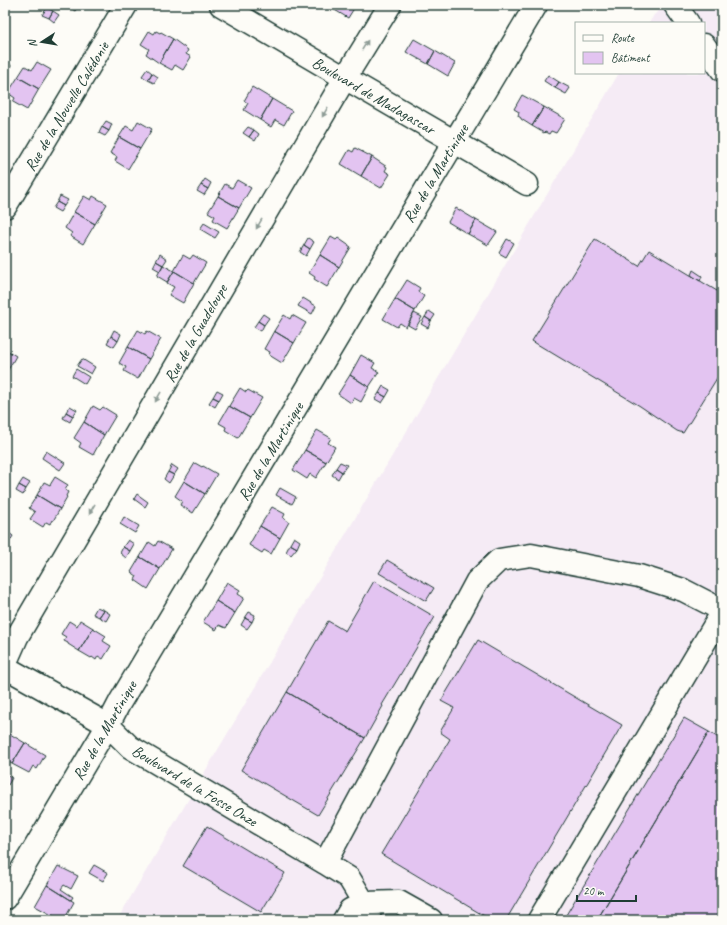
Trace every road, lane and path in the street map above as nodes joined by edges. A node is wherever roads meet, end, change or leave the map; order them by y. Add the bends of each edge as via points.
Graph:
1 (126, 5) edge
2 (222, 5) edge
3 (390, 5) edge
4 (536, 5) edge
5 (675, 5) edge
6 (687, 22) edge
7 (705, 46) edge
8 (722, 70) edge
9 (344, 78) junction
10 (454, 142) junction
11 (527, 184) dead end
12 (5, 207) edge
13 (722, 611) edge
14 (5, 665) edge
15 (108, 725) junction
16 (325, 863) junction
17 (5, 898) edge
18 (367, 912) edge
19 (344, 920) edge
20 (431, 920) edge
21 (539, 920) edge

1 - 12 street, Rue de la Nouvelle Calédonie
2 - 9 street, Boulevard de Madagascar
9 -> 3 street, Rue de la Guadeloupe
4 - 10 street, Rue de la Martinique
5 - 6 street
7 - 8 street
9 - 10 street, Boulevard de Madagascar
9 -> 14 street, Rue de la Guadeloupe via 17,637
10 - 11 street, Boulevard de Madagascar
10 - 15 street, Rue de la Martinique
13 - 16 street via 684,590 639,576 531,555 498,560 477,581
13 - 21 street
14 - 15 street, Boulevard de la Fosse Onze
15 - 16 street, Boulevard de la Fosse Onze via 130,747
15 - 17 street, Rue de la Martinique
16 - 18 street, Boulevard de la Fosse Onze via 349,878
18 - 19 street via 350,910
18 - 20 street via 399,902

